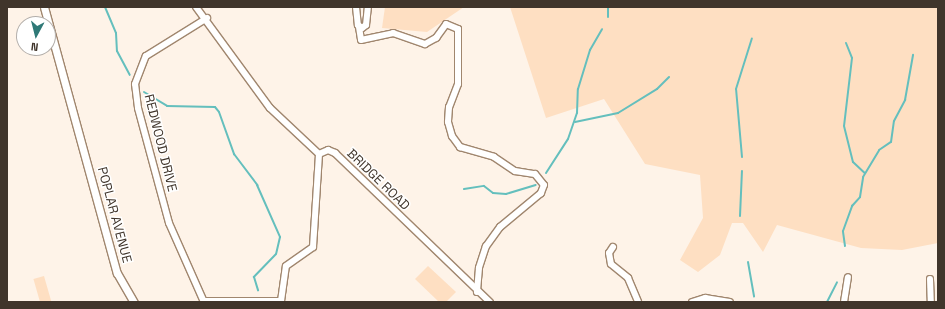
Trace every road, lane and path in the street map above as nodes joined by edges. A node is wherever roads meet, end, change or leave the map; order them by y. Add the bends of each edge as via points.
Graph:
1 (44, 7) edge
2 (196, 7) edge
3 (356, 7) edge
4 (368, 7) edge
5 (207, 18) junction
6 (359, 27) junction
7 (319, 154) junction
8 (612, 247) dead end
9 (848, 277) dead end
10 (930, 279) dead end
11 (477, 292) junction
12 (134, 302) edge
13 (204, 302) edge
14 (490, 302) edge
15 (638, 302) edge
16 (692, 302) edge
17 (730, 302) edge
18 (844, 302) edge
19 (931, 302) edge

1 - 12 street, POPLAR AVENUE via 117,273
2 - 5 street
3 - 6 street
4 - 6 street via 366,25
5 - 7 street via 236,67 270,108
5 - 13 street, REDWOOD DRIVE via 146,56 135,84 138,108 169,223
6 - 11 street via 361,40 393,34 425,44 436,38 446,24 458,29 458,84 448,114 452,136 460,147 494,157 515,171 535,174 544,185 541,193 500,227 486,246 479,268
7 - 11 street, BRIDGE ROAD via 328,150 335,153
7 - 13 street via 314,247 286,266 281,301
8 - 15 street via 609,253 611,264 628,278
9 - 18 street
10 - 19 street
11 - 14 street, BRIDGE ROAD
16 - 17 street via 705,298

